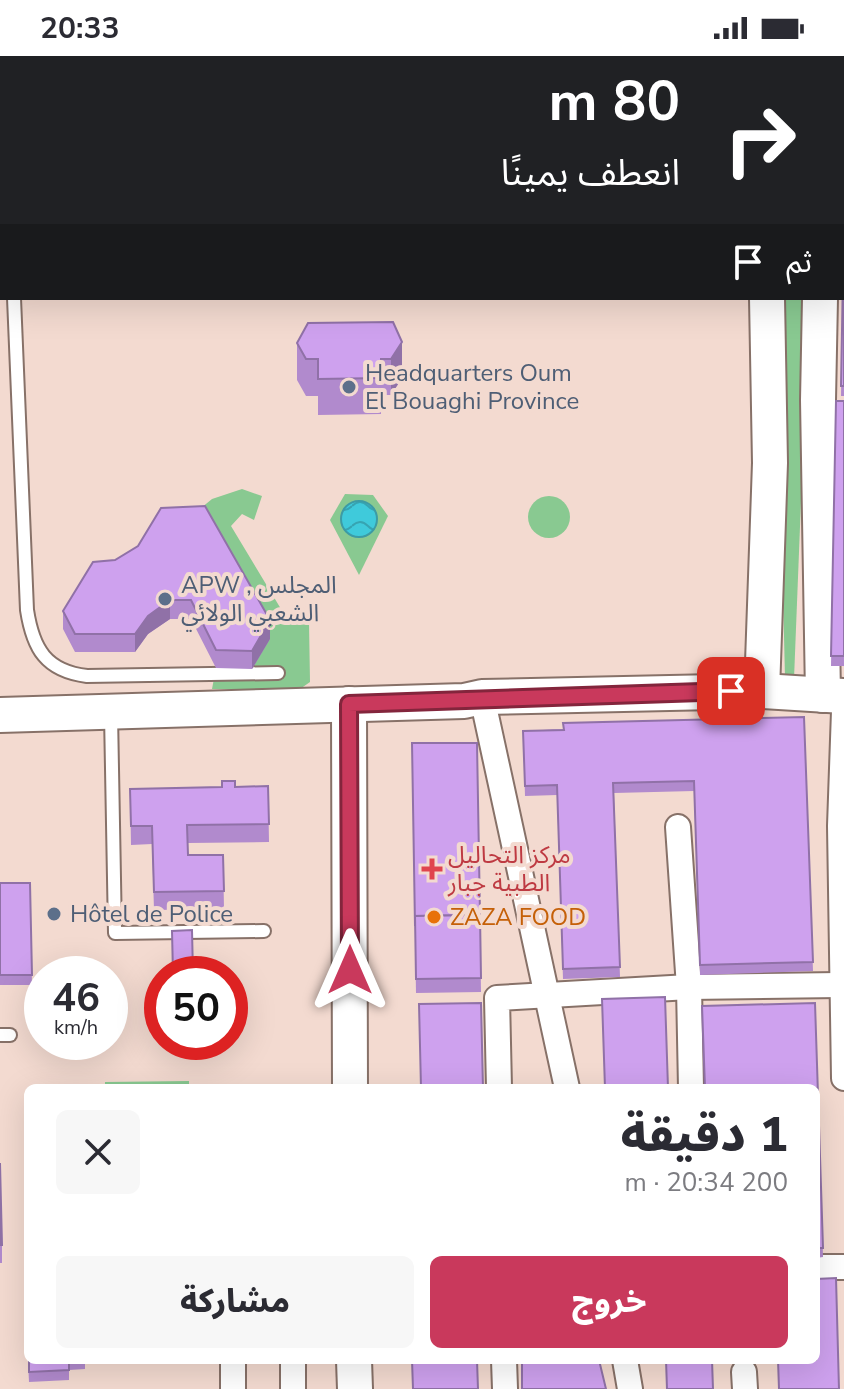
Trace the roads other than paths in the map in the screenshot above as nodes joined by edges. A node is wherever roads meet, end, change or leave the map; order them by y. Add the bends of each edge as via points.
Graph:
1 (14, 300) edge
2 (767, 300) edge
3 (820, 300) edge
4 (278, 673) dead end
5 (762, 691) junction
6 (482, 697) junction
7 (837, 701) edge
8 (349, 704) junction
9 (111, 714) junction
10 (0, 715) edge
11 (678, 827) dead end
12 (264, 931) dead end
13 (840, 985) junction
14 (689, 987) junction
15 (546, 993) junction
16 (844, 1070) edge
17 (844, 1078) edge
18 (350, 1084) edge
19 (499, 1084) edge
20 (566, 1084) edge
21 (691, 1084) edge
22 (820, 1267) edge
23 (844, 1267) edge
24 (233, 1364) edge
25 (293, 1364) edge
26 (354, 1364) edge
27 (504, 1364) edge
28 (626, 1364) edge
29 (233, 1389) edge
30 (293, 1389) edge
31 (355, 1389) edge
32 (505, 1389) edge
33 (630, 1389) edge

1 - 4 lane via 27,610 39,653 61,670 87,676
2 - 5 main road via 770,463
3 - 7 main road via 818,400
5 - 6 main road
5 - 7 main road
6 - 8 main road
6 - 15 street
7 - 13 street
8 - 9 main road
8 - 18 main road
9 - 10 main road
9 - 12 lane via 115,933
11 - 14 street
13 - 14 street
13 - 16 street
14 - 15 street
14 - 21 street
15 - 19 street via 497,998
15 - 20 street
16 - 17 street
22 - 23 street
24 - 29 street
25 - 30 street
26 - 31 main road
27 - 32 street
28 - 33 street

